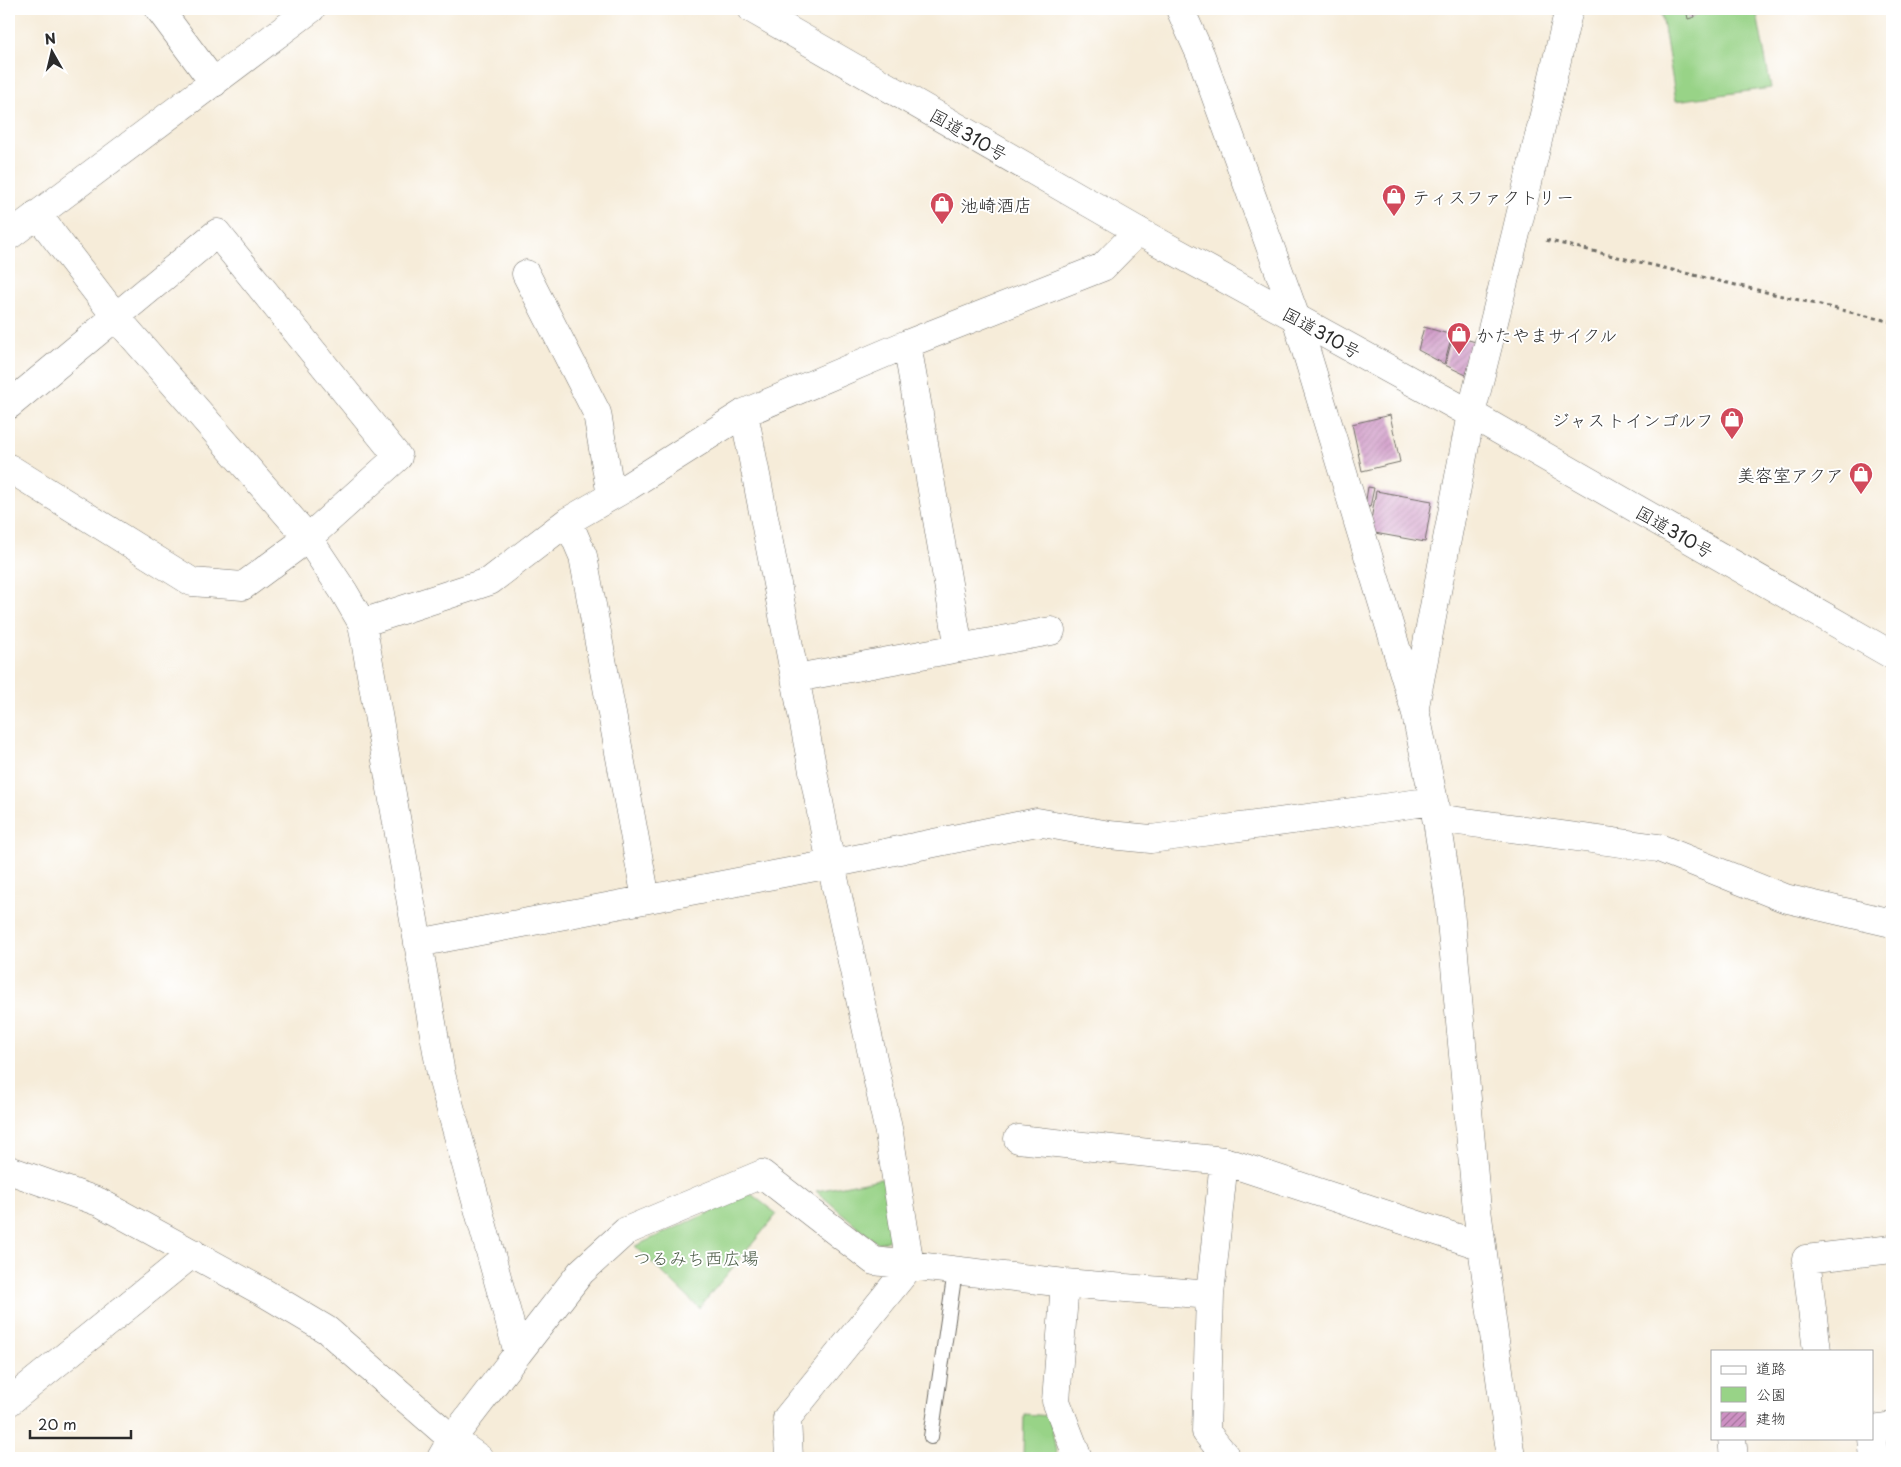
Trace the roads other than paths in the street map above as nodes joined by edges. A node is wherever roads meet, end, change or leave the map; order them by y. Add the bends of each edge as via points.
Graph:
1 (159, 9) edge
2 (311, 9) edge
3 (752, 9) edge
4 (1180, 9) edge
5 (1569, 9) edge
6 (214, 83) junction
7 (37, 214) junction
8 (1138, 231) junction
9 (9, 236) edge
10 (526, 274) dead end
11 (116, 317) junction
12 (1296, 318) junction
13 (907, 344) junction
14 (9, 405) edge
15 (744, 413) junction
16 (1471, 414) junction
17 (9, 468) edge
18 (611, 496) junction
19 (568, 521) junction
20 (308, 538) junction
21 (362, 622) junction
22 (1051, 631) dead end
23 (959, 648) junction
24 (1892, 655) edge
25 (796, 678) junction
26 (1415, 710) junction
27 (1435, 809) junction
28 (831, 864) junction
29 (646, 899) junction
30 (1892, 923) edge
31 (418, 942) junction
32 (1018, 1139) dead end
33 (1224, 1161) junction
34 (9, 1170) edge
35 (1482, 1246) junction
36 (1892, 1249) edge
37 (193, 1253) junction
38 (910, 1266) junction
39 (956, 1271) junction
40 (1065, 1283) junction
41 (1210, 1295) junction
42 (1817, 1350) edge
43 (518, 1353) junction
44 (9, 1402) edge
45 (1892, 1426) edge
46 (1874, 1429) edge
47 (931, 1437) dead end
48 (1732, 1440) edge
49 (1872, 1440) edge
50 (447, 1449) edge
51 (479, 1458) edge
52 (789, 1458) edge
53 (1078, 1458) edge
54 (1227, 1458) edge
55 (1511, 1458) edge
56 (1734, 1458) edge
57 (1874, 1458) edge

1 - 6 main road
2 - 6 main road
3 - 8 main road, 国道310号
4 - 12 main road via 1201,56
5 - 16 main road
6 - 7 main road
7 - 9 main road
7 - 11 main road
8 - 12 main road, 国道310号
8 - 13 main road via 1103,267
10 - 18 main road via 597,413
11 - 14 main road
11 - 20 main road
11 - 20 main road via 217,233 398,457
12 - 16 main road, 国道310号
12 - 26 main road
13 - 15 main road
13 - 23 main road
15 - 18 main road
15 - 25 main road
16 - 24 main road, 国道310号
16 - 26 main road
17 - 20 main road via 192,582 243,586
18 - 19 main road
19 - 21 main road via 490,581
19 - 29 main road via 583,556
20 - 21 main road
21 - 31 main road
22 - 23 main road
23 - 25 main road
25 - 28 main road
26 - 27 main road
27 - 28 main road via 1151,840 1037,822
27 - 30 main road via 1659,848 1784,898
27 - 35 main road via 1449,899
28 - 29 main road
28 - 38 main road via 889,1133
29 - 31 main road
31 - 43 main road via 441,1074
32 - 33 main road
33 - 35 main road
33 - 41 main road
34 - 37 main road via 98,1202
35 - 55 main road
36 - 42 main road via 1806,1259
37 - 44 main road
37 - 50 main road via 327,1330
38 - 39 main road
38 - 43 main road via 874,1261 762,1174 626,1232 581,1272
38 - 52 main road via 787,1418
39 - 40 main road
39 - 47 lane
40 - 41 main road
40 - 53 main road via 1056,1401
41 - 54 main road via 1206,1432
43 - 50 main road
45 - 46 main road
48 - 56 main road
49 - 57 main road
50 - 51 main road

